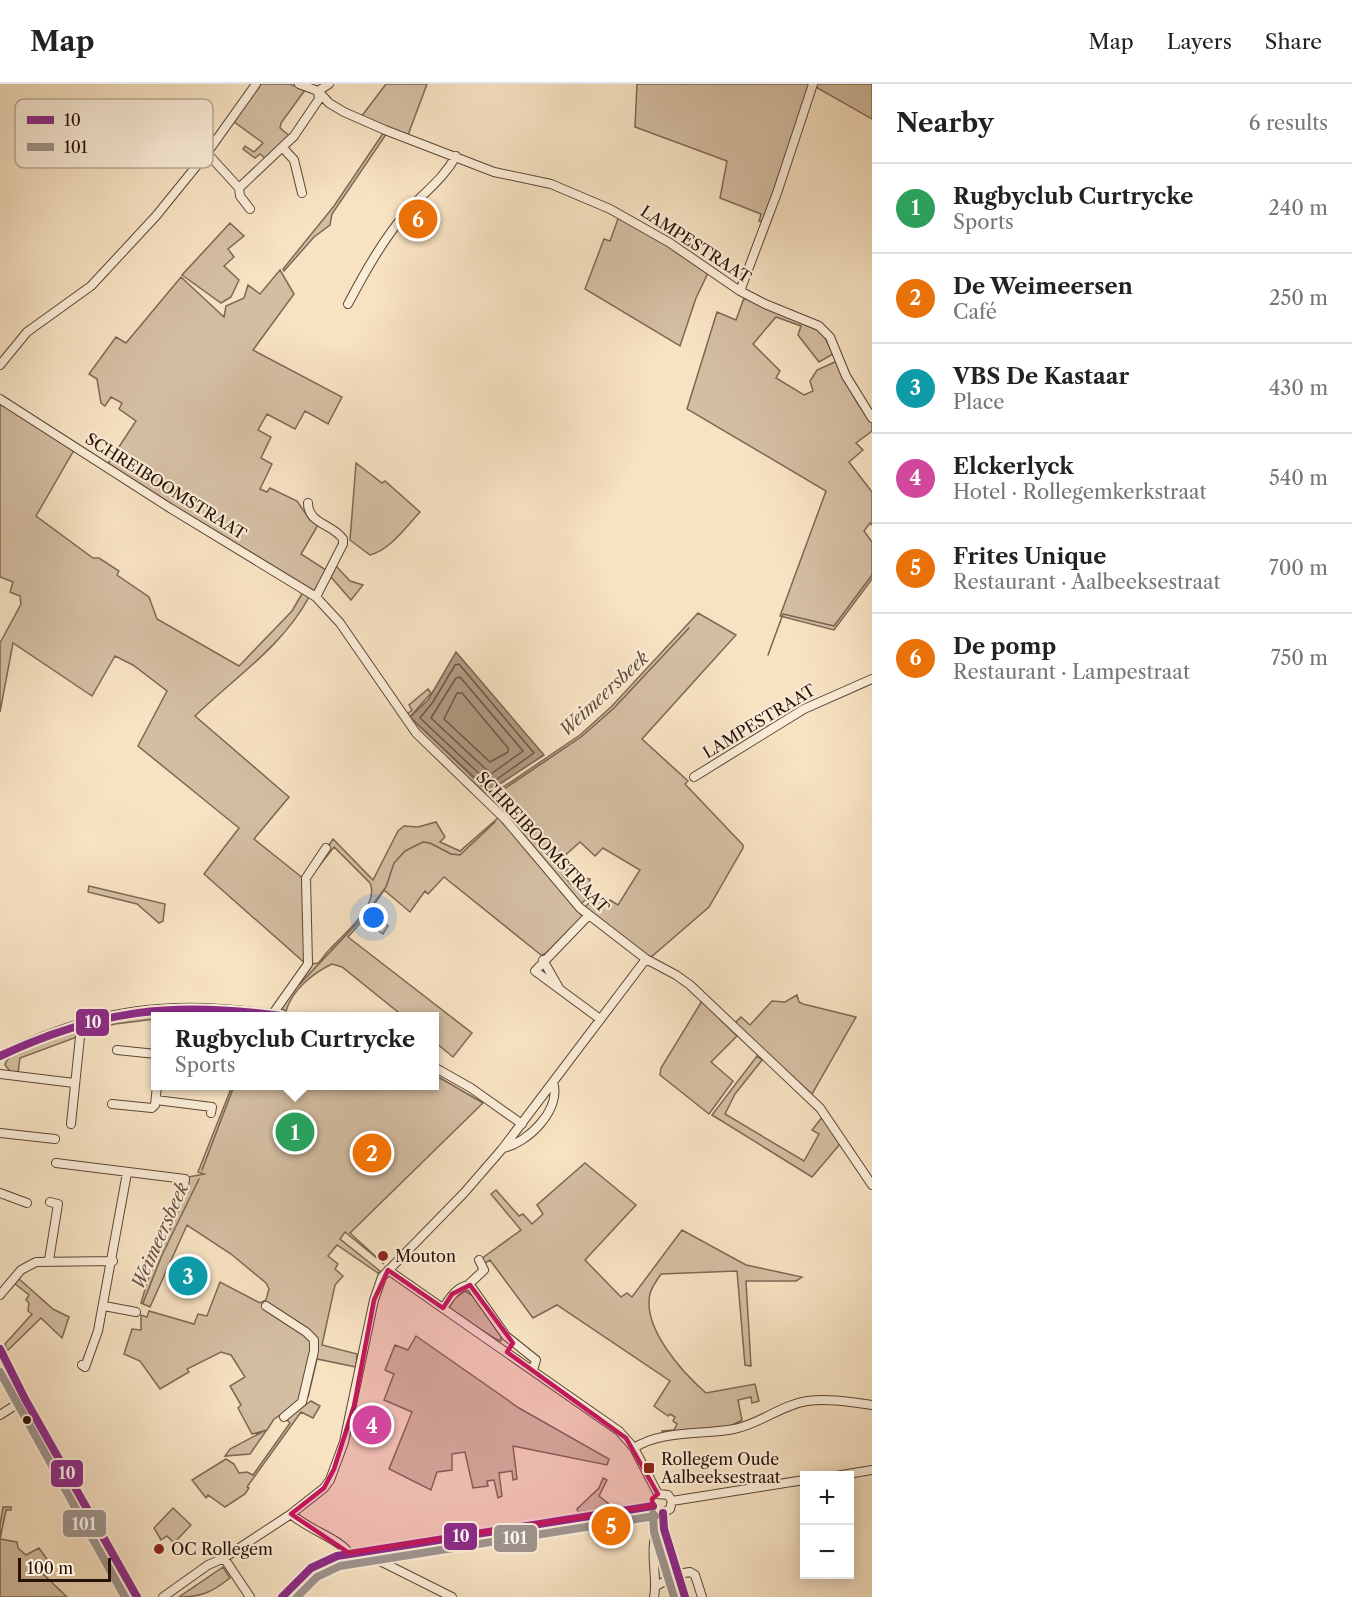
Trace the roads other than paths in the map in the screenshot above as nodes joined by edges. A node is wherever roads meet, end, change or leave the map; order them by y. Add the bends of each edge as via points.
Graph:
1 (256, 84) edge
2 (299, 84) edge
3 (330, 84) edge
4 (813, 84) edge
5 (318, 91) junction
6 (213, 145) edge
7 (283, 148) junction
8 (456, 156) junction
9 (213, 160) edge
10 (195, 168) edge
11 (239, 188) junction
12 (302, 193) dead end
13 (250, 209) dead end
14 (740, 291) junction
15 (348, 304) dead end
16 (0, 365) edge
17 (0, 399) edge
18 (872, 418) edge
19 (308, 503) dead end
20 (316, 597) junction
21 (872, 679) edge
22 (694, 777) dead end
23 (326, 848) dead end
24 (588, 916) junction
25 (646, 959) junction
26 (543, 960) junction
27 (561, 991) junction
28 (166, 1012) edge
29 (254, 1012) edge
30 (278, 1012) edge
31 (600, 1019) junction
32 (80, 1036) dead end
33 (117, 1050) dead end
34 (151, 1053) edge
35 (0, 1056) edge
36 (439, 1069) edge
37 (0, 1075) edge
38 (553, 1082) junction
39 (74, 1083) junction
40 (157, 1090) edge
41 (156, 1100) junction
42 (112, 1104) dead end
43 (211, 1113) dead end
44 (71, 1124) dead end
45 (522, 1124) junction
46 (0, 1133) edge
47 (55, 1139) dead end
48 (503, 1149) junction
49 (57, 1163) dead end
50 (127, 1173) junction
51 (184, 1185) dead end
52 (872, 1185) edge
53 (0, 1193) edge
54 (50, 1202) dead end
55 (27, 1203) dead end
56 (50, 1260) junction
57 (113, 1260) junction
58 (479, 1260) dead end
59 (388, 1270) junction
60 (468, 1285) junction
61 (0, 1294) edge
62 (104, 1306) junction
63 (266, 1306) dead end
64 (443, 1308) junction
65 (136, 1312) dead end
66 (513, 1343) junction
67 (0, 1350) edge
68 (507, 1352) junction
69 (82, 1365) dead end
70 (533, 1370) junction
71 (25, 1399) junction
72 (872, 1405) edge
73 (0, 1415) edge
74 (284, 1417) dead end
75 (634, 1448) junction
76 (872, 1470) edge
77 (854, 1473) edge
78 (800, 1481) edge
79 (658, 1494) junction
80 (672, 1501) junction
81 (653, 1506) junction
82 (663, 1512) junction
83 (291, 1514) junction
84 (663, 1524) junction
85 (366, 1551) junction
86 (350, 1553) junction
87 (224, 1558) junction
88 (678, 1574) junction
89 (656, 1586) junction
90 (137, 1597) edge
91 (163, 1597) edge
92 (250, 1597) edge
93 (282, 1597) edge
94 (452, 1597) edge
95 (654, 1597) edge
96 (685, 1597) edge
97 (702, 1597) edge

1 - 6 street
2 - 5 street, LAMPESTRAAT
3 - 5 street
4 - 14 street
5 - 7 street via 319,99
5 - 8 street, LAMPESTRAAT via 344,112
7 - 11 street
7 - 12 street via 294,160
8 - 14 street, LAMPESTRAAT via 494,172 569,190 610,209 670,243
8 - 15 street via 443,177 410,208 379,247
9 - 11 street
10 - 16 street via 91,286 27,332
11 - 13 street
14 - 18 street, LAMPESTRAAT via 810,321 825,332 854,392
17 - 20 street, SCHREIBOOMSTRAAT
19 - 20 street via 312,517 343,539
20 - 24 street, SCHREIBOOMSTRAAT via 340,623 416,733 505,819
21 - 22 street, LAMPESTRAAT via 804,709
23 - 30 street via 306,878 308,964
24 - 25 street, SCHREIBOOMSTRAAT
24 - 26 street
25 - 31 street
25 - 52 street, SCHREIBOOMSTRAAT via 690,985 764,1059 812,1100
26 - 27 street
26 - 27 street via 535,971
27 - 31 street
28 - 29 street via 232,1008
28 - 35 street via 141,1009 79,1023
31 - 38 street
32 - 39 street
33 - 34 street
36 - 45 street
37 - 39 street
38 - 45 street
38 - 48 street via 554,1100 538,1126
39 - 44 street
40 - 41 street
41 - 42 street via 152,1108
41 - 43 street via 212,1107
45 - 48 street
46 - 47 street
48 - 59 street
49 - 50 street
50 - 51 street via 185,1179
50 - 57 street
53 - 55 street
54 - 56 street via 58,1204
56 - 57 street
56 - 61 street via 21,1270
57 - 62 street
58 - 60 street via 484,1270
59 - 64 street
59 - 83 street via 374,1300 354,1406 334,1470 324,1488
60 - 64 street via 452,1294
60 - 66 street
62 - 65 street
62 - 69 street via 93,1349 85,1367
63 - 74 street via 314,1340 302,1402
64 - 68 street
66 - 68 street
66 - 70 street via 536,1360
67 - 71 street
68 - 70 street
70 - 75 street via 616,1429
71 - 73 street
71 - 90 street
72 - 75 street via 827,1400 799,1402 744,1426 667,1437
75 - 79 street
76 - 77 street
78 - 80 street
79 - 80 street via 668,1495
79 - 81 street
80 - 82 street via 670,1509
81 - 82 street
81 - 85 street
82 - 84 street
83 - 86 street
83 - 87 street
84 - 88 street
84 - 89 street via 655,1539
85 - 86 street
85 - 94 street
86 - 93 street via 319,1562
87 - 91 street via 207,1565
87 - 92 street
88 - 89 street
88 - 96 street
88 - 97 street via 695,1575
89 - 95 street

